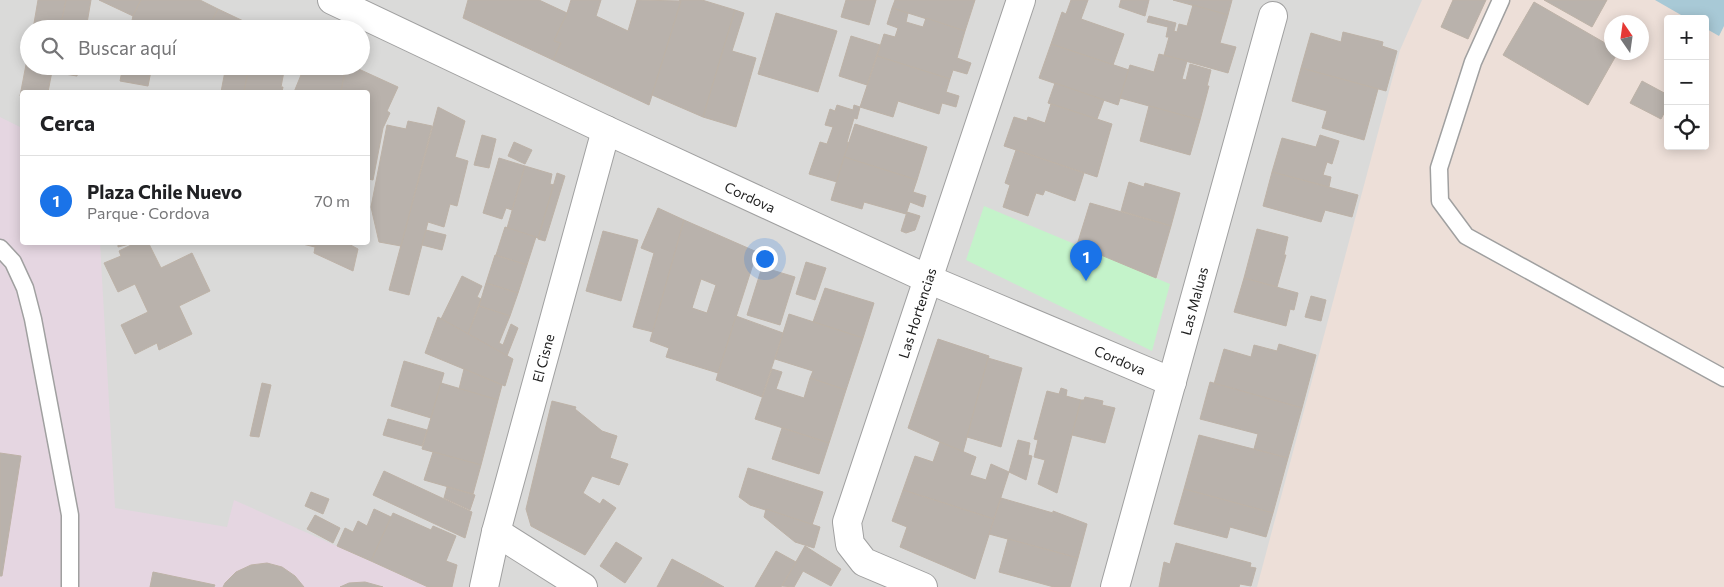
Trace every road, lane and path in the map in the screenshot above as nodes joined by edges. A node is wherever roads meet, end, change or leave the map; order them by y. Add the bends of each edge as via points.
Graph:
1 (1021, 0) edge
2 (1501, 0) edge
3 (339, 1) edge
4 (1273, 16) dead end
5 (606, 130) junction
6 (0, 248) edge
7 (928, 279) junction
8 (1724, 378) edge
9 (1172, 382) junction
10 (496, 532) junction
11 (70, 587) edge
12 (484, 587) edge
13 (583, 587) edge
14 (923, 587) edge
15 (1115, 587) edge

1 - 7 street, Las Hortencias
2 - 8 lane via 1473,62 1439,168 1440,201 1466,236
3 - 5 street, Cordova
4 - 9 street, Las Maluas
5 - 7 street, Cordova
5 - 10 street, El Cisne
6 - 11 lane via 13,262 34,319 70,516
7 - 9 street, Cordova
7 - 14 street, Las Hortencias via 847,522 850,544 864,562
9 - 15 street, Las Maluas
10 - 12 street, El Cisne
10 - 13 street

